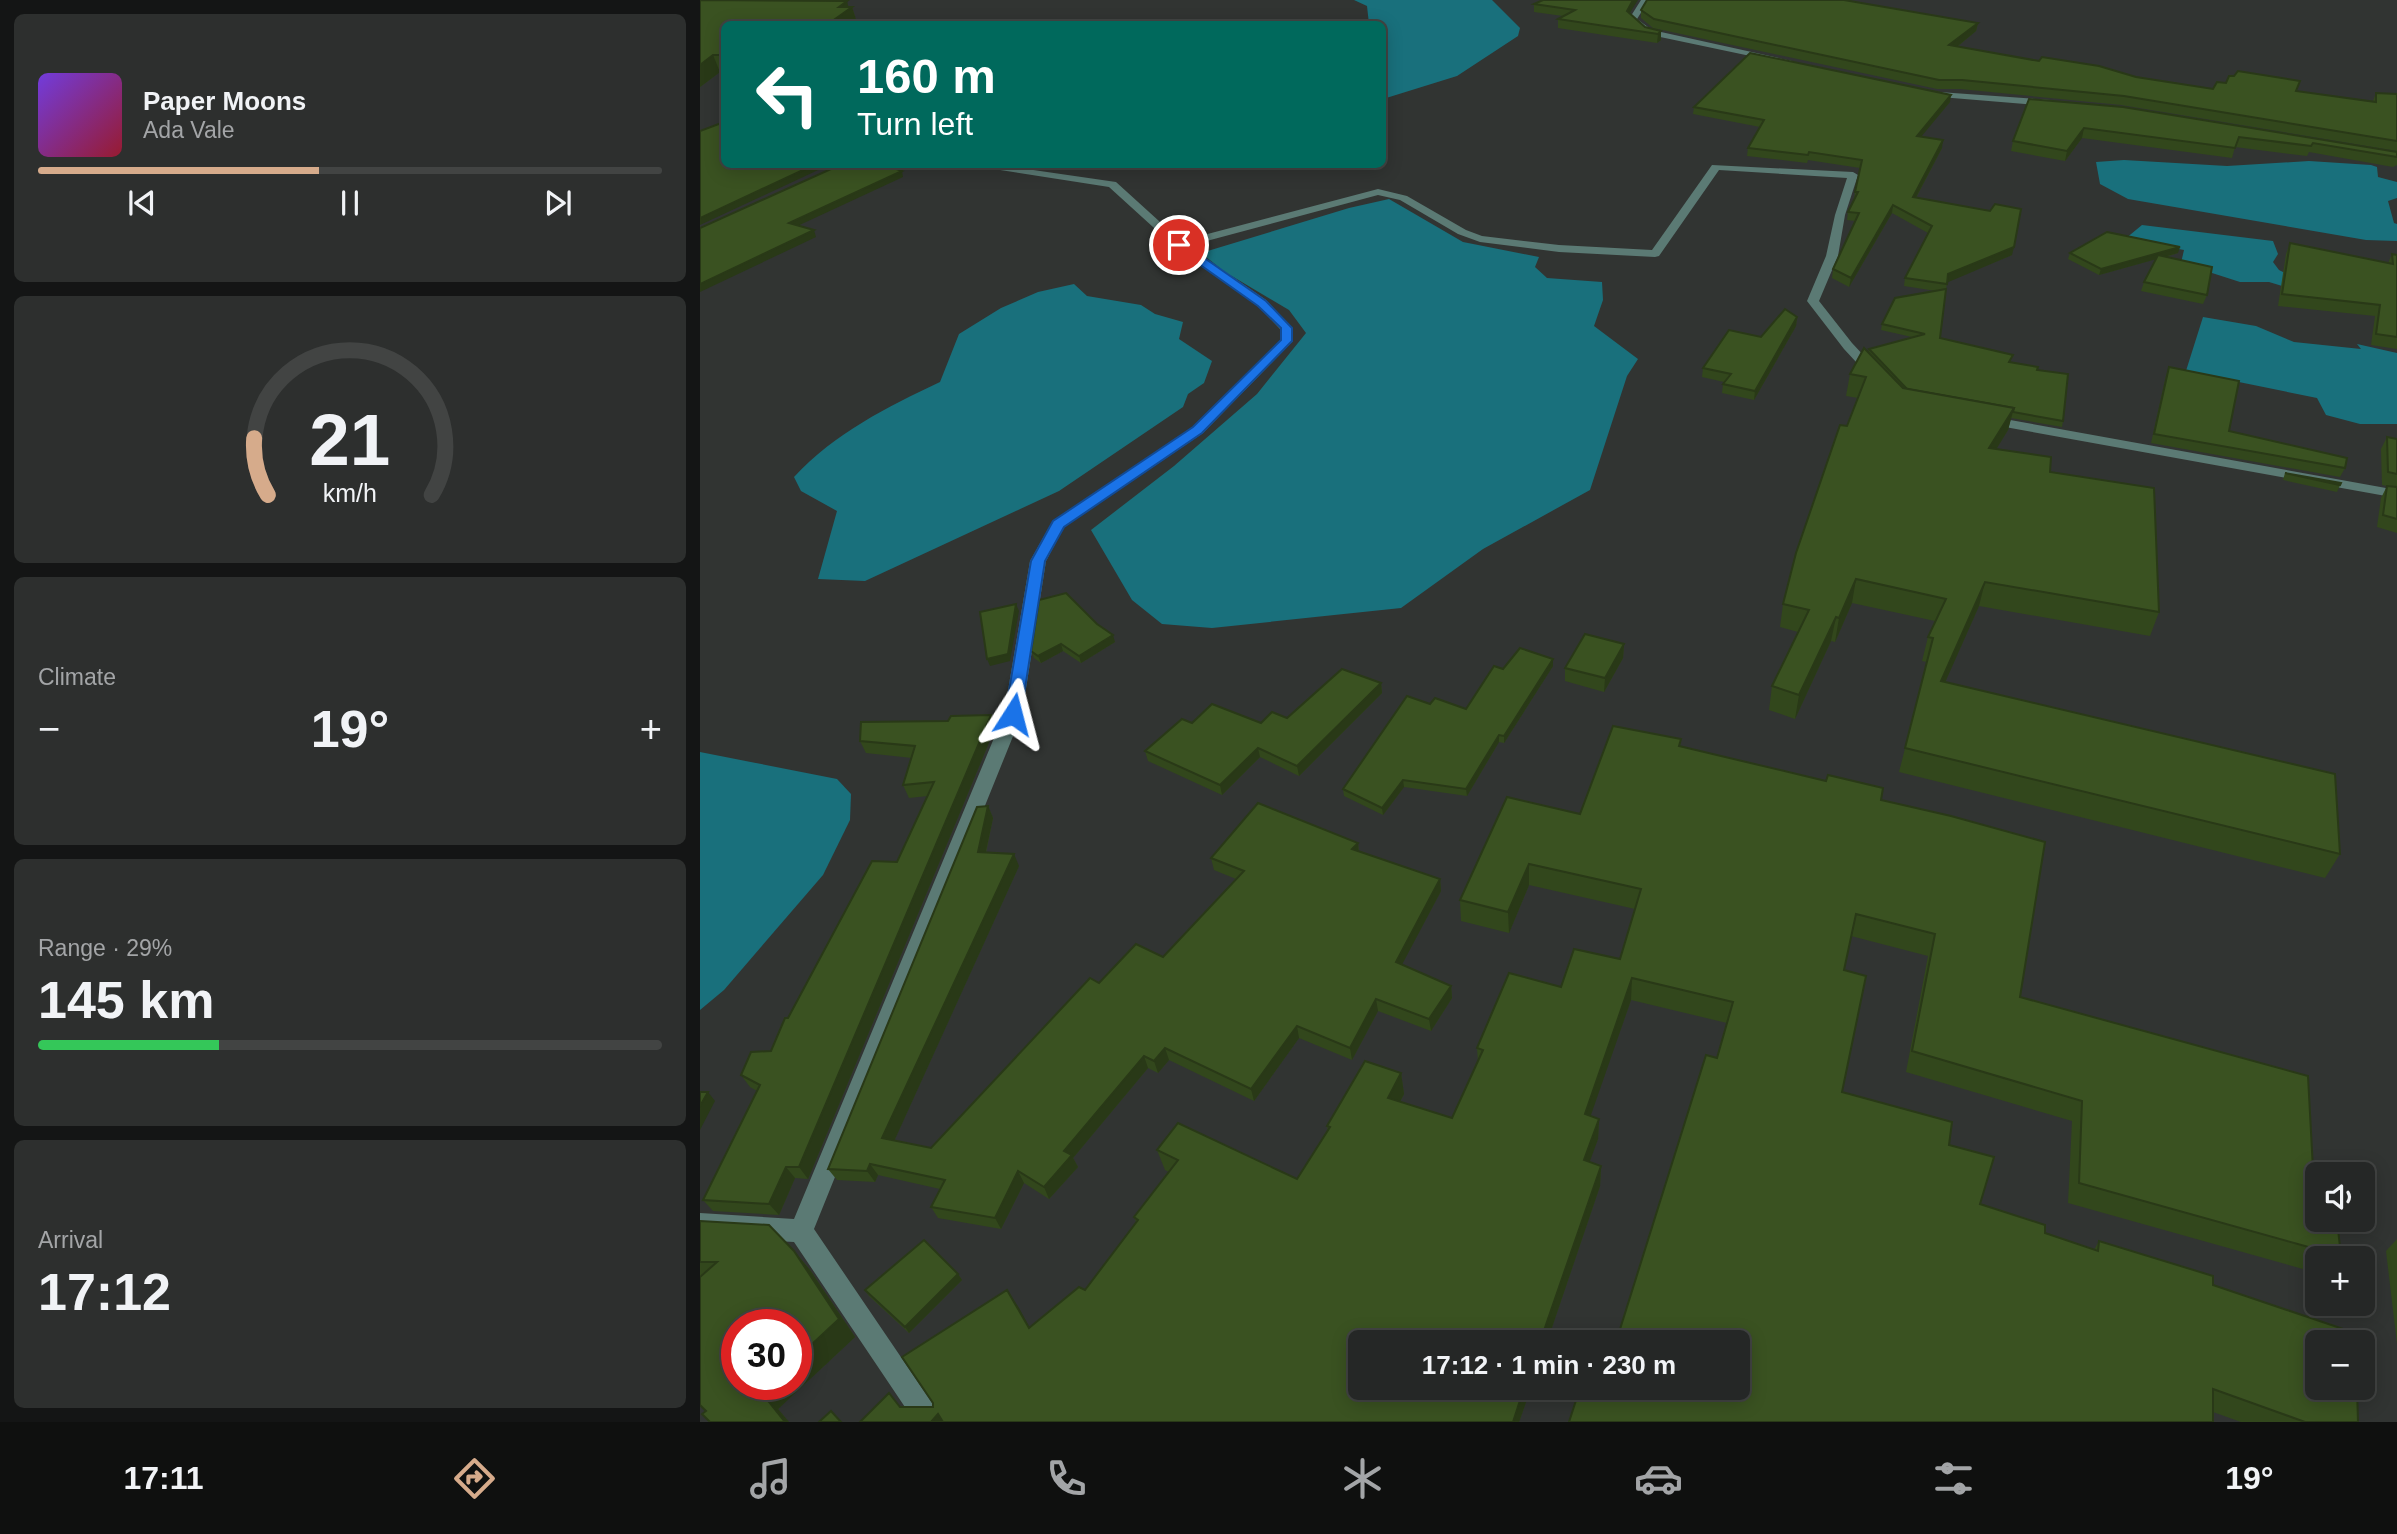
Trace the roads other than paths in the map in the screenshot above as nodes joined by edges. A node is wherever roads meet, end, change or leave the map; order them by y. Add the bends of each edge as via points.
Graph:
1 (1645, 0) edge
2 (1799, 64) edge
3 (1917, 91) edge
4 (2056, 103) edge
5 (995, 168) edge
6 (1179, 245) junction
7 (1885, 385) edge
8 (1973, 418) edge
9 (2397, 494) edge
10 (700, 1225) edge
11 (801, 1231) junction
12 (931, 1422) edge

1 - 2 street via 1633,19 1649,32
3 - 4 street
5 - 6 street via 1112,184
6 - 7 street via 1390,192 1476,237 1565,249 1655,254 1716,167 1853,175 1832,256 1813,301
6 - 11 street via 1262,303 1286,328 1287,341 1198,430 1058,524 1038,561 1013,714
8 - 9 street
10 - 11 street
11 - 12 street

